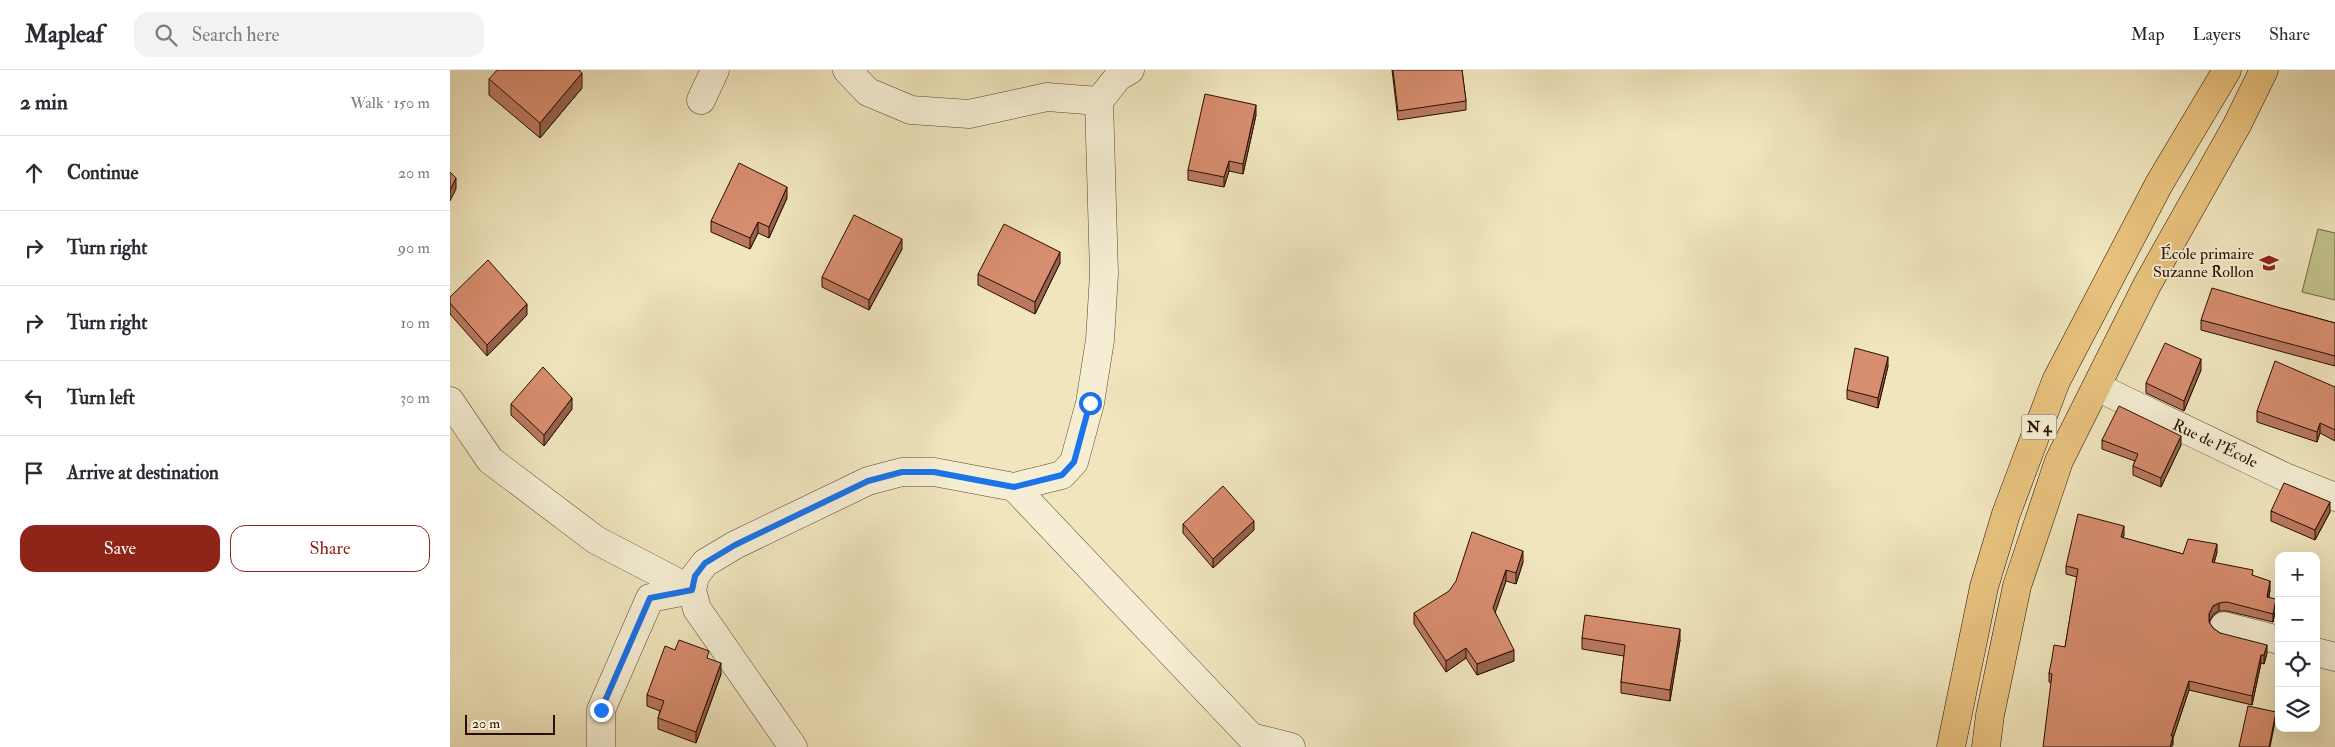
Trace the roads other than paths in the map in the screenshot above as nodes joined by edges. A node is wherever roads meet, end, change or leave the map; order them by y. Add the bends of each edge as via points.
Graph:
1 (715, 70) edge
2 (847, 70) edge
3 (1130, 70) edge
4 (2227, 70) edge
5 (2264, 70) edge
6 (700, 100) dead end
7 (1099, 101) junction
8 (2097, 387) junction
9 (450, 401) edge
10 (1014, 487) junction
11 (2335, 497) edge
12 (692, 590) junction
13 (2224, 626) dead end
14 (2275, 639) edge
15 (2320, 653) edge
16 (2335, 657) edge
17 (601, 747) edge
18 (793, 747) edge
19 (1292, 747) edge
20 (1951, 747) edge
21 (1986, 747) edge

1 - 6 street
2 - 7 street via 868,92 911,110 969,114 1047,97
3 - 7 street via 1118,77
4 - 20 highway, N 4 via 2159,184 2056,381 2006,514 1984,587
5 - 8 highway, N 4 via 2237,125 2147,285
7 - 10 street via 1104,274 1100,340 1090,403 1074,462 1062,475
8 - 11 street, Rue de l'École via 2285,477
8 - 21 highway, N 4 via 2059,461 2017,586
9 - 12 street via 490,460 596,540
10 - 12 street via 934,472 902,472 868,481 705,563 695,576
10 - 19 street via 1251,738
12 - 17 street via 650,598 601,710
12 - 18 street via 696,609
13 - 14 street
15 - 16 street

